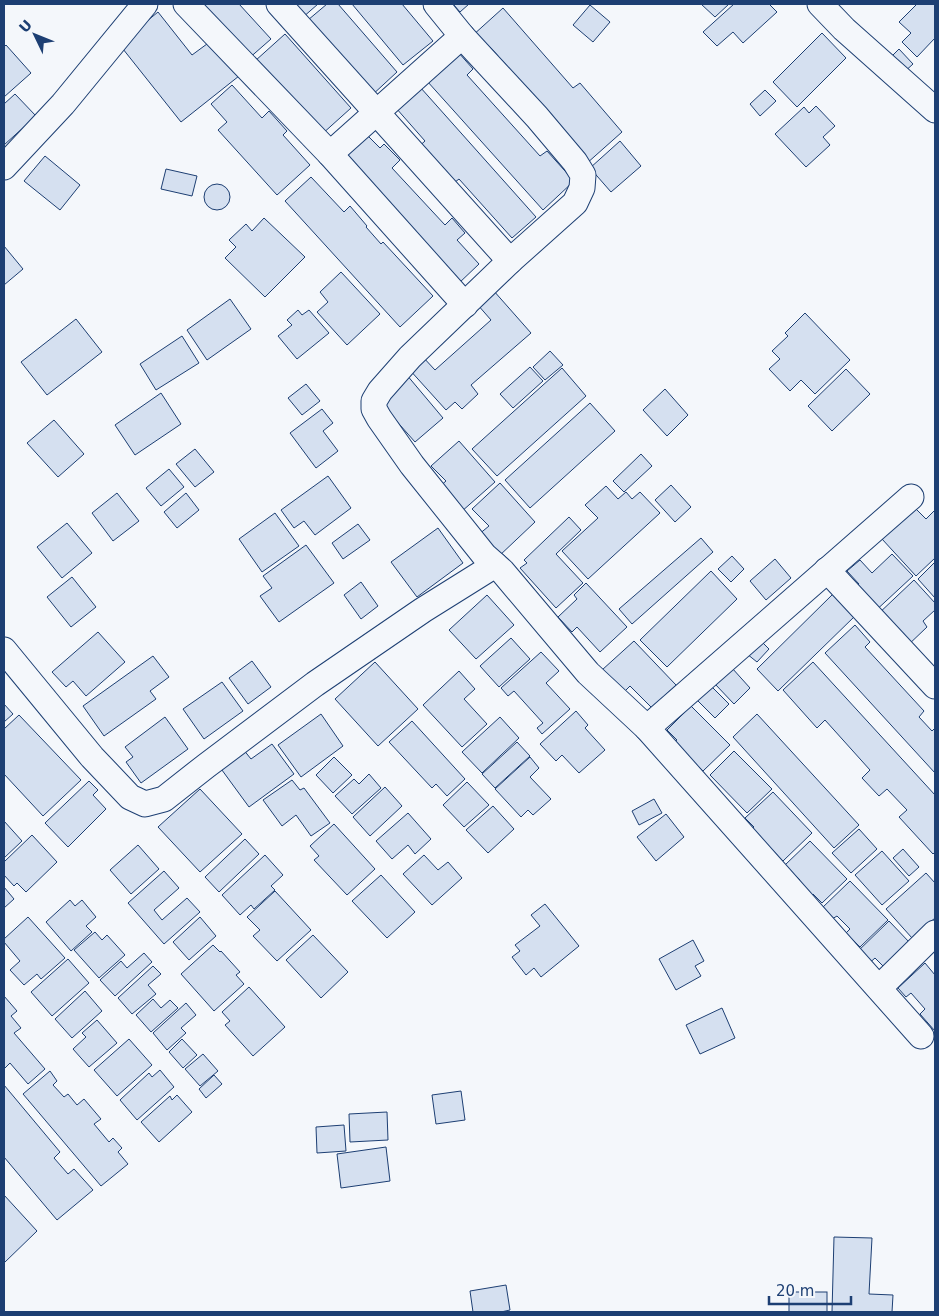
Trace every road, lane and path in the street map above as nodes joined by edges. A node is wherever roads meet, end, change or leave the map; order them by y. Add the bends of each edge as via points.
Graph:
1 (145, 4) edge
2 (186, 4) edge
3 (279, 4) edge
4 (436, 4) edge
5 (820, 4) edge
6 (462, 36) junction
7 (935, 110) edge
8 (376, 112) junction
9 (330, 154) junction
10 (4, 167) edge
11 (510, 261) junction
12 (466, 305) junction
13 (911, 497) dead end
14 (495, 566) junction
15 (827, 570) junction
16 (4, 650) edge
17 (935, 686) edge
18 (647, 728) junction
19 (935, 933) edge
20 (879, 988) junction
21 (921, 1036) dead end

1 - 10 street via 64,104
2 - 9 street
3 - 8 street
4 - 6 street
5 - 7 street via 844,30
6 - 8 street
6 - 11 street via 538,117 583,175 582,188 575,203
8 - 9 street
8 - 11 street
9 - 12 street
11 - 12 street
12 - 14 street via 410,357 380,391 374,401 374,409 412,465
13 - 15 street
14 - 16 street via 423,610 323,679 164,799 145,804 130,797 92,756
14 - 18 street via 588,673
15 - 17 street
15 - 18 street
18 - 20 street
19 - 20 street
20 - 21 street

